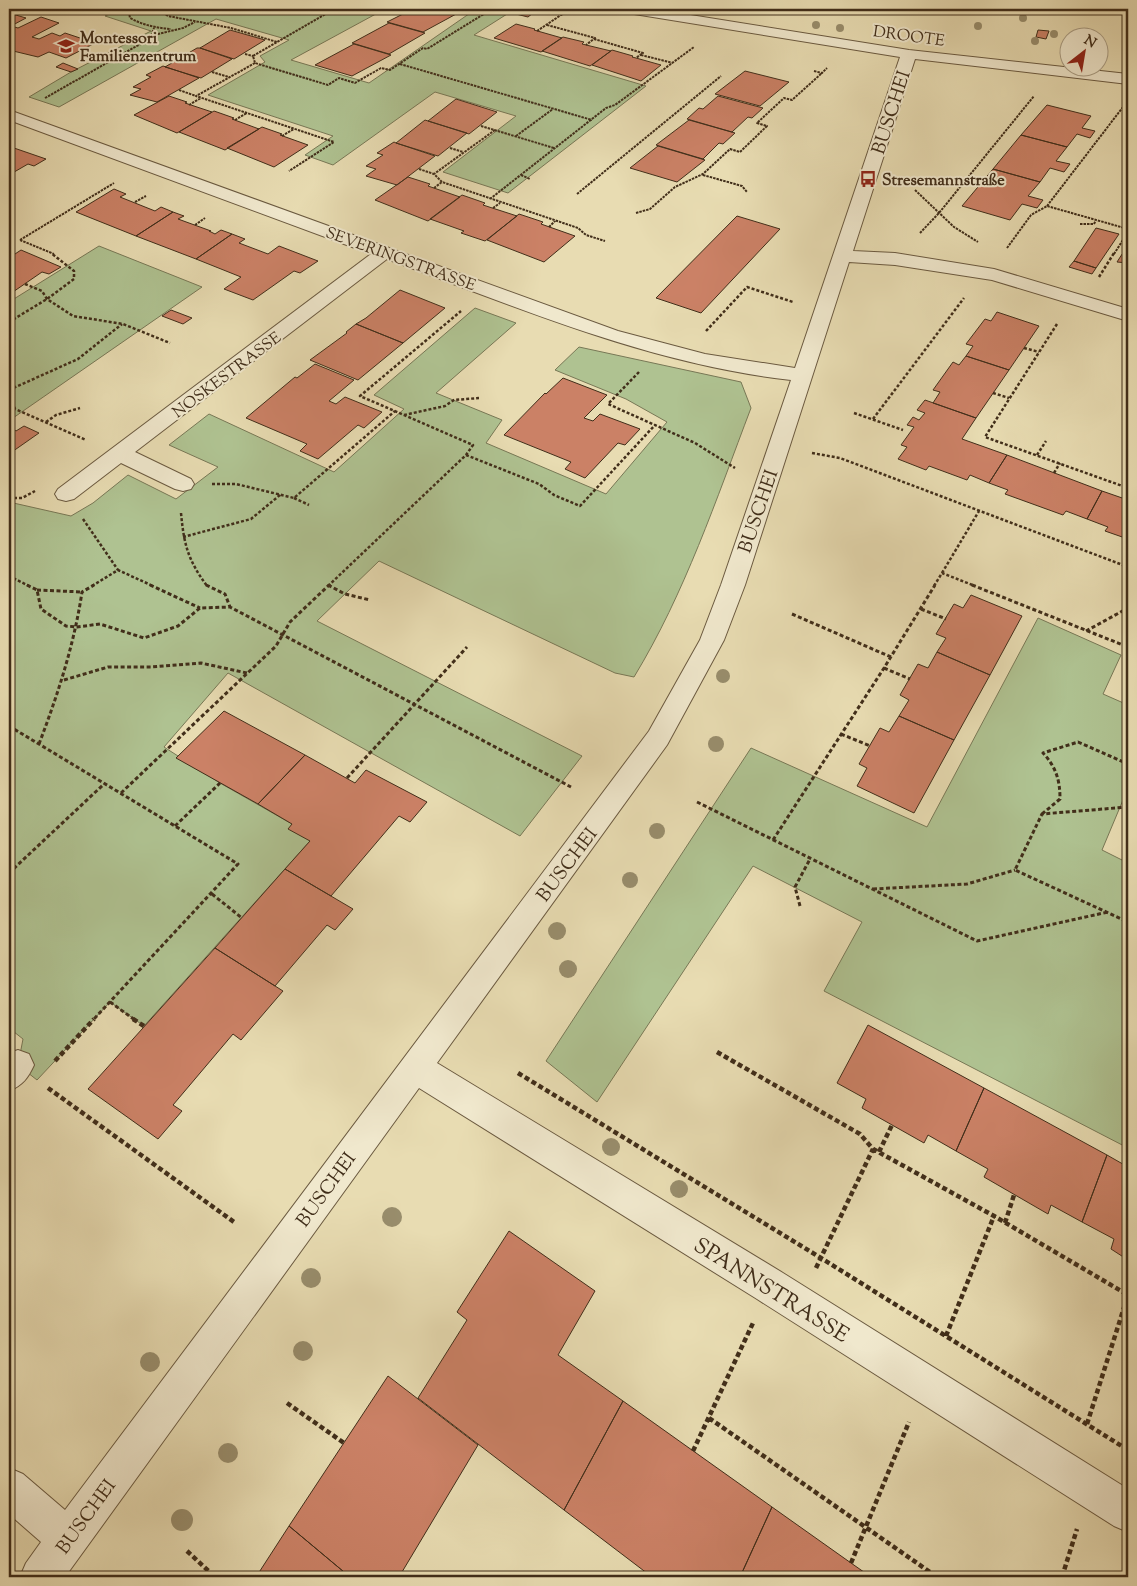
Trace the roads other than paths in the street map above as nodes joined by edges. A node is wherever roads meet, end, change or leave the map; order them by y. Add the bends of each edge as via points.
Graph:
1 (628, 9) edge
2 (652, 11) edge
3 (910, 54) junction
4 (1128, 78) edge
5 (9, 115) edge
6 (385, 252) junction
7 (843, 256) junction
8 (1128, 315) edge
9 (801, 375) junction
10 (120, 454) junction
11 (183, 484) road end
12 (66, 494) dead end
13 (414, 1067) junction
14 (9, 1488) edge
15 (1128, 1512) edge
16 (68, 1540) junction
17 (40, 1577) edge

1 - 2 street, DROOTE
2 - 3 street, DROOTE
3 - 4 street, DROOTE
3 - 7 street, BUSCHEI
5 - 6 street, SEVERINGSTRASSE
6 - 9 street, SEVERINGSTRASSE via 660,350
6 - 10 street, NOSKESTRASSE
7 - 8 street via 903,260 972,272 996,269
7 - 9 street, BUSCHEI
9 - 13 street, BUSCHEI via 712,640 658,738
10 - 11 street
10 - 12 street, NOSKESTRASSE
13 - 15 street, SPANNSTRASSE
13 - 16 street, BUSCHEI
14 - 16 street
16 - 17 street, BUSCHEI

